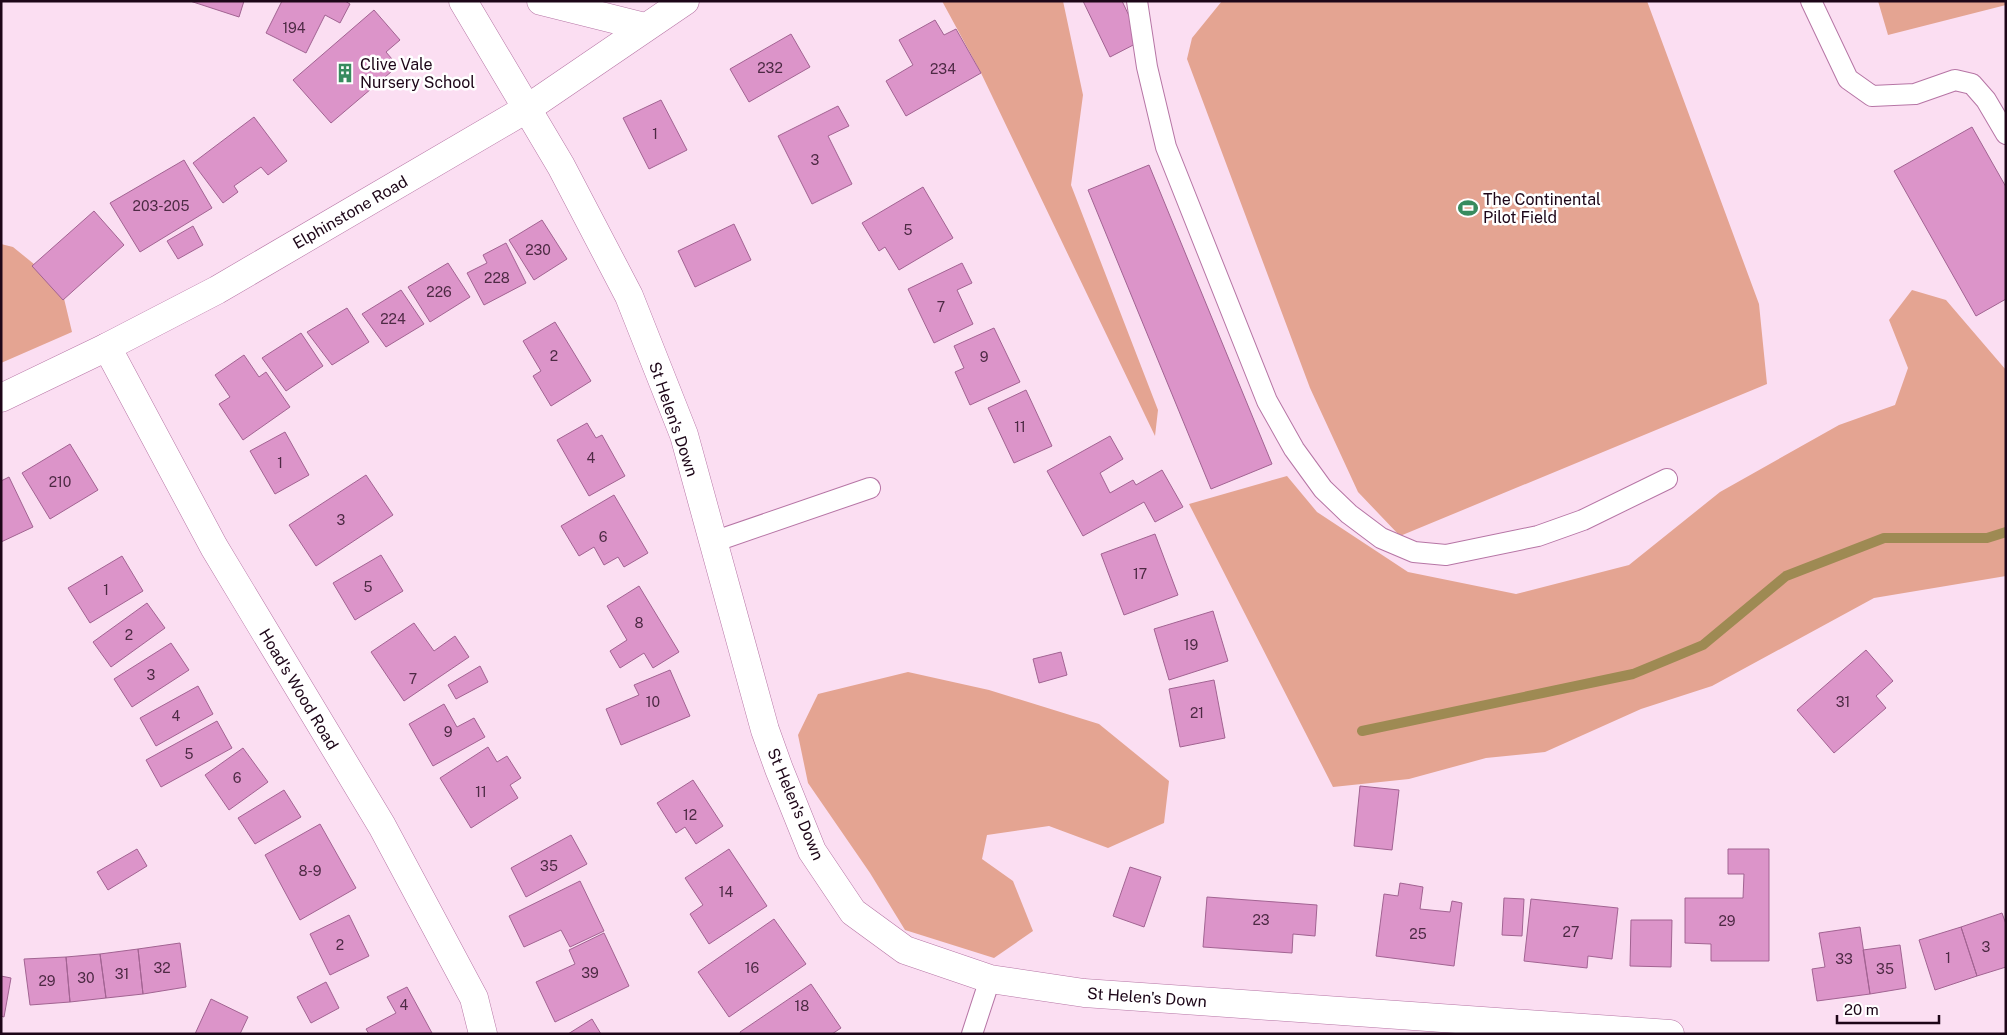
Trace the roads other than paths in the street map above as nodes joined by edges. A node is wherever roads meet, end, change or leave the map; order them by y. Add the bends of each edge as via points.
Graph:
1 (463, 1) edge
2 (541, 1) edge
3 (685, 1) edge
4 (1137, 1) edge
5 (1811, 1) edge
6 (645, 27) junction
7 (528, 108) junction
8 (2006, 134) edge
9 (107, 347) junction
10 (1, 398) edge
11 (1667, 479) dead end
12 (870, 488) dead end
13 (713, 542) junction
14 (990, 979) junction
15 (483, 1034) edge
16 (972, 1034) edge
17 (1670, 1034) edge

1 - 7 street, St Helen's Down
2 - 6 street
3 - 6 street, Elphinstone Road
4 - 11 lane via 1146,67 1166,147 1267,401 1294,449 1323,489 1349,514 1381,538 1414,552 1446,555 1538,536 1583,520
5 - 8 lane via 1848,79 1872,96 1915,94 1955,80 1972,84 1986,100
6 - 7 street, Elphinstone Road
7 - 9 street, Elphinstone Road via 217,290
7 - 13 street, St Helen's Down via 629,296 684,435
9 - 10 street, Elphinstone Road
9 - 15 street, Hoad's Wood Road via 214,547 382,826 474,998
12 - 13 lane
13 - 14 street, St Helen's Down via 765,730 812,851 853,912 905,950
14 - 16 lane
14 - 17 street, St Helen's Down via 1084,993

